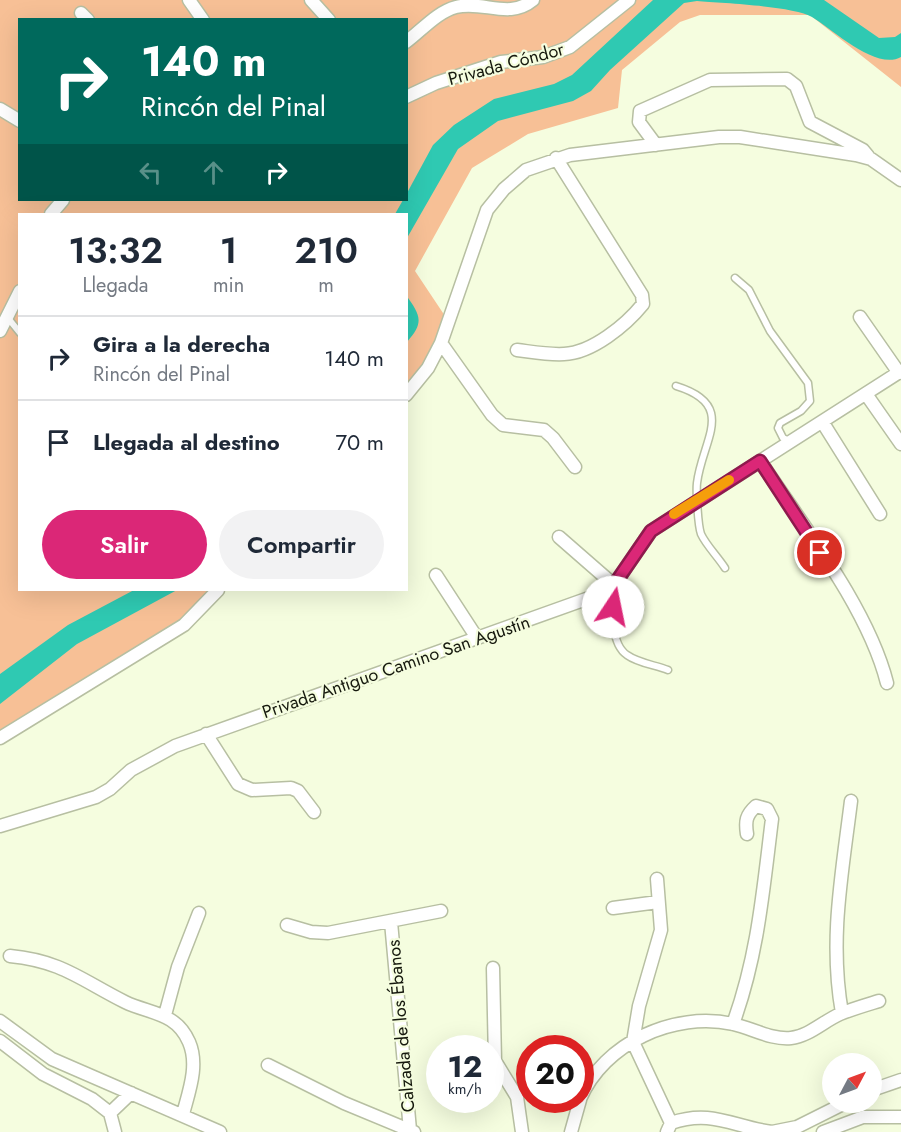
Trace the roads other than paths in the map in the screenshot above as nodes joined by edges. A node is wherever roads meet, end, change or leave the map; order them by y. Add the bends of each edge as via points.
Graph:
1 (189, 0) edge
2 (311, 0) edge
3 (533, 0) edge
4 (628, 0) edge
5 (202, 18) edge
6 (327, 18) edge
7 (408, 40) edge
8 (408, 96) edge
9 (0, 109) edge
10 (18, 120) edge
11 (656, 145) junction
12 (556, 158) junction
13 (871, 159) junction
14 (901, 180) edge
15 (62, 201) edge
16 (52, 213) edge
17 (735, 278) dead end
18 (18, 296) edge
19 (860, 317) dead end
20 (8, 318) junction
21 (18, 330) edge
22 (0, 331) edge
23 (441, 344) junction
24 (517, 350) dead end
25 (900, 372) edge
26 (676, 386) dead end
27 (408, 393) edge
28 (866, 394) junction
29 (823, 423) junction
30 (792, 442) junction
31 (901, 444) edge
32 (760, 461) junction
33 (575, 467) dead end
34 (699, 499) junction
35 (880, 514) dead end
36 (559, 537) dead end
37 (725, 568) dead end
38 (436, 575) dead end
39 (614, 585) junction
40 (217, 591) edge
41 (477, 638) junction
42 (668, 670) dead end
43 (887, 682) dead end
44 (206, 734) junction
45 (0, 738) edge
46 (851, 801) dead end
47 (314, 812) dead end
48 (0, 826) edge
49 (747, 834) dead end
50 (657, 879) dead end
51 (658, 902) junction
52 (613, 908) dead end
53 (441, 911) dead end
54 (199, 914) dead end
55 (392, 922) junction
56 (287, 925) dead end
57 (10, 956) dead end
58 (493, 968) dead end
59 (879, 1001) dead end
60 (842, 1013) junction
61 (165, 1015) junction
62 (0, 1021) edge
63 (733, 1023) junction
64 (0, 1041) edge
65 (633, 1042) junction
66 (268, 1065) dead end
67 (594, 1075) edge
68 (901, 1080) edge
69 (882, 1087) edge
70 (130, 1093) junction
71 (110, 1113) junction
72 (576, 1113) edge
73 (825, 1113) edge
74 (183, 1114) junction
75 (901, 1118) edge
76 (669, 1127) edge
77 (412, 1131) edge
78 (757, 1131) edge
79 (115, 1132) edge
80 (220, 1132) edge
81 (522, 1132) edge
82 (571, 1132) edge
83 (772, 1132) edge
84 (823, 1132) edge

1 - 5 street
2 - 6 street
3 - 7 street via 514,10 458,6 443,12
4 - 8 street, Privada Cóndor via 570,47 543,57 501,62
9 - 10 street
11 - 12 street
11 - 13 street via 740,137
11 - 13 street via 639,122 640,111 710,80 787,79 796,86 810,122 863,150
12 - 23 street via 526,170 487,210
12 - 24 street via 642,295 643,304 606,337 586,348 566,354
13 - 14 street
15 - 16 street
17 - 30 lane via 749,290 770,331 807,383 810,401 778,428 783,438
18 - 20 street
19 - 25 street
20 - 21 lane
20 - 22 street
23 - 27 street
23 - 33 street via 492,415 503,425 544,430
25 - 28 street, Privada Antiguo Camino San Agustín
26 - 34 lane via 699,396 713,416 712,434 697,485
28 - 29 street, Privada Antiguo Camino San Agustín
28 - 31 street
29 - 30 street, Privada Antiguo Camino San Agustín
29 - 35 street
30 - 32 street, Privada Antiguo Camino San Agustín
32 - 34 street, Privada Antiguo Camino San Agustín
32 - 43 street via 856,608 875,645
34 - 37 lane via 701,534
34 - 39 street, Privada Antiguo Camino San Agustín via 651,531
36 - 39 street
38 - 41 street
39 - 41 street, Privada Antiguo Camino San Agustín via 603,594
39 - 42 lane via 617,641 622,651
40 - 45 street via 184,625
41 - 44 street, Privada Antiguo Camino San Agustín
44 - 47 street via 238,784 252,790 291,788
44 - 48 street, Privada Antiguo Camino San Agustín via 147,760 96,797
46 - 60 street via 835,930
49 - 63 street via 748,812 756,806 766,809 772,819 755,949
50 - 51 street
51 - 52 street
51 - 65 street via 661,930
53 - 55 street
54 - 61 street
55 - 56 street via 328,933
55 - 77 street, Calzada de los Ébanos
57 - 61 street via 60,966 125,1002
58 - 81 street via 495,1060 517,1097
59 - 60 street
60 - 63 street via 791,1038 771,1036
61 - 74 street via 183,1032 193,1053
62 - 70 street via 52,1059
63 - 65 street via 672,1024
64 - 71 street via 43,1074 92,1099
65 - 67 street
65 - 76 street
66 - 77 street
68 - 69 street
70 - 71 street
70 - 74 street
71 - 79 street
72 - 82 street
73 - 83 street via 797,1127
74 - 80 street
75 - 84 street via 863,1117
76 - 78 street via 694,1116 711,1116
78 - 83 street

